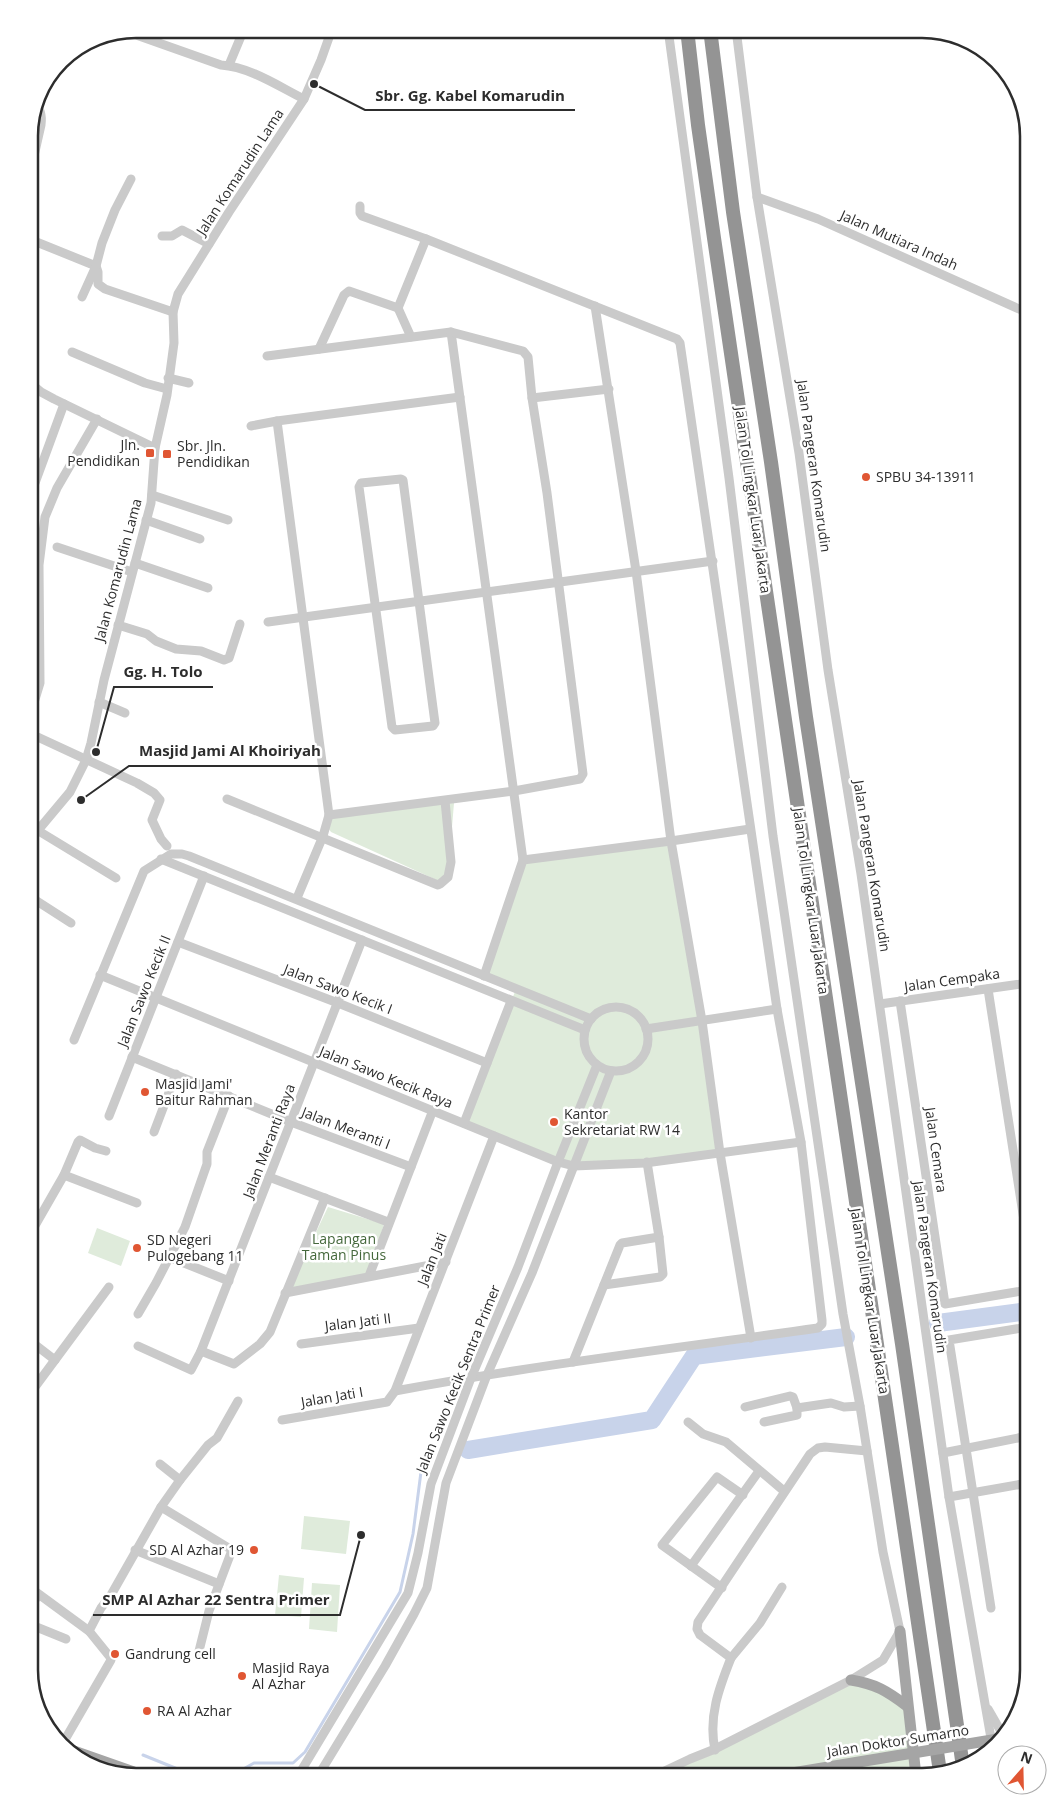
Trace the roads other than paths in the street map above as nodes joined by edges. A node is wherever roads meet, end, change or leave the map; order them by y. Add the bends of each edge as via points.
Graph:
1 (145, 38) edge
2 (240, 38) edge
3 (329, 38) edge
4 (669, 38) edge
5 (688, 38) edge
6 (711, 38) edge
7 (737, 38) edge
8 (229, 65) junction
9 (304, 99) junction
10 (41, 111) edge
11 (38, 138) edge
12 (131, 179) dead end
13 (757, 197) junction
14 (360, 206) dead end
15 (162, 236) dead end
16 (426, 239) junction
17 (38, 243) edge
18 (209, 244) junction
19 (96, 266) junction
20 (82, 297) dead end
21 (595, 306) junction
22 (398, 308) junction
23 (1019, 309) edge
24 (174, 312) junction
25 (451, 332) junction
26 (410, 337) junction
27 (319, 349) junction
28 (72, 352) dead end
29 (267, 356) dead end
30 (168, 378) junction
31 (189, 382) dead end
32 (167, 389) junction
33 (609, 389) junction
34 (38, 390) edge
35 (460, 397) junction
36 (532, 398) junction
37 (64, 404) junction
38 (97, 419) junction
39 (277, 421) junction
40 (250, 426) dead end
41 (156, 448) junction
42 (38, 477) edge
43 (152, 496) junction
44 (146, 520) junction
45 (228, 520) dead end
46 (200, 539) dead end
47 (57, 547) dead end
48 (713, 561) junction
49 (133, 567) junction
50 (636, 571) junction
51 (559, 582) junction
52 (208, 588) dead end
53 (486, 592) junction
54 (418, 602) junction
55 (376, 607) junction
56 (304, 617) junction
57 (268, 622) dead end
58 (240, 624) dead end
59 (118, 625) junction
60 (38, 690) edge
61 (99, 702) junction
62 (125, 714) dead end
63 (38, 737) edge
64 (86, 760) junction
65 (514, 792) junction
66 (227, 799) dead end
67 (444, 801) junction
68 (329, 815) junction
69 (750, 828) junction
70 (38, 829) edge
71 (38, 831) edge
72 (323, 836) junction
73 (672, 841) junction
74 (166, 846) dead end
75 (161, 859) junction
76 (523, 860) junction
77 (204, 876) junction
78 (116, 878) dead end
79 (297, 898) junction
80 (38, 902) edge
81 (326, 912) junction
82 (71, 923) dead end
83 (321, 924) junction
84 (362, 940) junction
85 (178, 942) junction
86 (420, 951) junction
87 (415, 962) junction
88 (100, 975) junction
89 (484, 976) junction
90 (1019, 984) edge
91 (988, 989) junction
92 (156, 998) junction
93 (511, 1001) junction
94 (900, 1001) junction
95 (338, 1003) junction
96 (880, 1004) junction
97 (777, 1009) junction
98 (591, 1019) junction
99 (702, 1021) junction
100 (646, 1029) junction
101 (585, 1030) junction
102 (74, 1040) dead end
103 (132, 1058) junction
104 (314, 1062) junction
105 (487, 1062) junction
106 (597, 1065) junction
107 (611, 1070) junction
108 (176, 1074) junction
109 (230, 1096) junction
110 (433, 1110) junction
111 (109, 1116) dead end
112 (291, 1122) junction
113 (464, 1123) junction
114 (154, 1132) dead end
115 (494, 1136) junction
116 (801, 1142) junction
117 (106, 1150) dead end
118 (720, 1153) junction
119 (558, 1162) junction
120 (647, 1162) junction
121 (574, 1166) junction
122 (411, 1167) junction
123 (64, 1175) junction
124 (1019, 1176) edge
125 (269, 1177) junction
126 (325, 1198) junction
127 (137, 1203) dead end
128 (38, 1220) edge
129 (388, 1222) junction
130 (659, 1237) junction
131 (169, 1257) junction
132 (446, 1262) junction
133 (518, 1268) junction
134 (532, 1273) junction
135 (369, 1276) junction
136 (229, 1281) junction
137 (604, 1285) junction
138 (109, 1287) dead end
139 (285, 1292) junction
140 (1019, 1292) edge
141 (138, 1314) dead end
142 (419, 1328) junction
143 (1019, 1328) edge
144 (751, 1338) junction
145 (301, 1344) dead end
146 (138, 1346) dead end
147 (38, 1347) edge
148 (201, 1351) junction
149 (55, 1360) junction
150 (573, 1362) junction
151 (487, 1375) junction
152 (470, 1378) junction
153 (38, 1383) edge
154 (395, 1391) junction
155 (238, 1401) dead end
156 (386, 1402) joint
157 (860, 1406) junction
158 (745, 1407) dead end
159 (797, 1408) junction
160 (282, 1420) dead end
161 (688, 1422) dead end
162 (764, 1422) dead end
163 (1019, 1438) edge
164 (966, 1449) junction
165 (867, 1451) junction
166 (943, 1453) junction
167 (160, 1464) dead end
168 (759, 1471) junction
169 (180, 1480) junction
170 (446, 1483) junction
171 (431, 1484) junction
172 (1019, 1485) edge
173 (784, 1492) junction
174 (972, 1493) junction
175 (744, 1495) junction
176 (949, 1497) junction
177 (161, 1507) junction
178 (136, 1550) junction
179 (691, 1566) junction
180 (219, 1584) junction
181 (782, 1587) dead end
182 (722, 1588) junction
183 (38, 1595) edge
184 (990, 1608) dead end
185 (38, 1628) edge
186 (89, 1631) junction
187 (900, 1631) junction
188 (66, 1639) dead end
189 (198, 1655) dead end
190 (731, 1658) junction
191 (851, 1680) junction
192 (907, 1706) junction
193 (987, 1707) junction
194 (999, 1729) edge
195 (66, 1738) edge
196 (991, 1738) edge
197 (988, 1741) edge
198 (715, 1750) junction
199 (90, 1756) edge
200 (962, 1758) edge
201 (118, 1766) edge
202 (939, 1766) edge
203 (303, 1767) edge
204 (323, 1767) edge
205 (672, 1768) edge
206 (823, 1768) edge
207 (915, 1768) edge

1 - 8 street
2 - 8 street
3 - 9 street, Jalan Komarudin Lama
4 - 157 street via 729,478 773,836 843,1314
5 - 202 highway, Jalan Tol Lingkar Luar Jakarta via 714,238
6 - 200 highway, Jalan Tol Lingkar Luar Jakarta via 806,717
7 - 13 street, Jalan Pangeran Komarudin
8 - 9 street via 264,78
9 - 18 street, Jalan Komarudin Lama
10 - 11 street
12 - 19 street via 115,210
13 - 23 street, Jalan Mutiara Indah via 818,219
13 - 96 street, Jalan Pangeran Komarudin via 800,453 830,680
14 - 16 street via 362,216
15 - 18 street via 172,236 182,230
16 - 21 street
16 - 22 street
17 - 19 street
18 - 24 street, Jalan Komarudin Lama via 180,288
19 - 20 street
19 - 24 street via 100,286
21 - 33 street
21 - 48 street via 680,343
22 - 26 street
22 - 27 street via 349,291 344,295
24 - 30 street, Jalan Komarudin Lama via 174,344
25 - 26 street
25 - 35 street
25 - 36 street via 524,351 528,357
26 - 27 street
27 - 29 street
28 - 32 street via 137,380
30 - 31 street
30 - 32 street, Jalan Komarudin Lama
32 - 41 street, Jalan Komarudin Lama
33 - 36 street
33 - 50 street
34 - 37 street
35 - 39 street
35 - 53 street
36 - 51 street
37 - 38 street
37 - 42 street
38 - 41 street
38 - 60 street via 57,488 45,517 39,565
39 - 40 street
39 - 56 street
41 - 43 street, Jalan Komarudin Lama
43 - 44 street, Jalan Komarudin Lama
43 - 45 street
44 - 46 street
44 - 49 street, Jalan Komarudin Lama
47 - 49 street
48 - 50 street
48 - 69 street
49 - 52 street
49 - 59 street, Jalan Komarudin Lama
50 - 51 street
50 - 73 street
51 - 53 street
51 - 65 street via 583,774 580,779
53 - 54 street
53 - 65 street
54 - 55 street
54 - 55 street via 433,726 393,729
54 - 55 street via 403,480 362,483 359,487
55 - 56 street
56 - 57 street
56 - 68 street
58 - 59 street via 229,658 224,660 201,651 176,649 147,634
59 - 61 street, Jalan Komarudin Lama
61 - 62 street
61 - 64 street, Jalan Komarudin Lama
63 - 64 street
64 - 70 street, Jalan Komarudin Lama via 70,792
64 - 74 street via 137,783 159,798 152,820
65 - 67 street
65 - 76 street
66 - 72 street
67 - 68 street
67 - 72 street via 451,862 448,877 440,884
68 - 72 street
69 - 73 street
69 - 97 street
71 - 78 street
72 - 79 street
73 - 76 street
73 - 99 street
75 - 77 street
75 - 79 street via 171,854 182,854
75 - 88 street via 144,871
76 - 89 street
77 - 83 street
77 - 85 street, Jalan Sawo Kecik II
79 - 81 street
80 - 82 street
81 - 83 street
81 - 86 street
83 - 84 street
84 - 87 street
84 - 95 street, Jalan Meranti Raya
85 - 92 street, Jalan Sawo Kecik II
85 - 95 street, Jalan Sawo Kecik I
86 - 87 street
86 - 89 street
87 - 93 street
88 - 92 street, Jalan Sawo Kecik Raya
88 - 102 street
89 - 98 street
90 - 91 street, Jalan Cempaka
91 - 94 street, Jalan Cempaka
91 - 124 street
92 - 103 street, Jalan Sawo Kecik II
92 - 104 street, Jalan Sawo Kecik Raya
93 - 101 street
93 - 105 street
94 - 96 street, Jalan Cempaka
94 - 140 street, Jalan Cemara via 945,1304
95 - 104 street, Jalan Meranti Raya
95 - 105 street, Jalan Sawo Kecik I
96 - 166 street, Jalan Pangeran Komarudin
97 - 99 street
97 - 116 street
98 - 100 street via 601,1011 620,1008 636,1015
98 - 101 street
99 - 100 street
99 - 118 street
100 - 107 street via 647,1044 642,1057 632,1067
101 - 106 street via 585,1050
103 - 108 street, Jalan Meranti I
103 - 111 street, Jalan Sawo Kecik II
104 - 110 street, Jalan Sawo Kecik Raya
104 - 112 street, Jalan Meranti Raya
105 - 113 street
106 - 107 street
106 - 119 street, Jalan Sawo Kecik Sentra Primer
107 - 121 street, Jalan Sawo Kecik Sentra Primer
108 - 109 street, Jalan Meranti I
108 - 114 street
109 - 112 street, Jalan Meranti I
109 - 131 street via 207,1152 207,1164 185,1227
110 - 113 street, Jalan Sawo Kecik Raya
110 - 122 street
112 - 122 street, Jalan Meranti I
112 - 125 street, Jalan Meranti Raya
113 - 115 street, Jalan Sawo Kecik Raya
115 - 119 street, Jalan Sawo Kecik Raya
115 - 132 street, Jalan Jati
116 - 118 street, Jalan Sawo Kecik Raya
116 - 144 street via 822,1324 818,1328
117 - 123 street via 80,1140
118 - 120 street, Jalan Sawo Kecik Raya
118 - 144 street
119 - 121 street, Jalan Sawo Kecik Raya
119 - 133 street, Jalan Sawo Kecik Sentra Primer
120 - 121 street, Jalan Sawo Kecik Raya
120 - 130 street
121 - 134 street, Jalan Sawo Kecik Sentra Primer
122 - 129 street
123 - 127 street
123 - 128 street
125 - 126 street
125 - 136 street, Jalan Meranti Raya
126 - 129 street
126 - 139 street
129 - 135 street
130 - 137 street via 622,1243
130 - 137 street via 661,1276
131 - 136 street
131 - 141 street
132 - 135 street
132 - 142 street, Jalan Jati
133 - 134 street
133 - 152 street, Jalan Sawo Kecik Sentra Primer
134 - 151 street, Jalan Sawo Kecik Sentra Primer
135 - 139 street
136 - 148 street, Jalan Meranti Raya
137 - 150 street
138 - 149 street
139 - 148 street via 266,1338 234,1364
142 - 145 street, Jalan Jati II
142 - 154 street, Jalan Jati
143 - 164 street via 949,1340
144 - 150 street
146 - 148 street, Jalan Meranti Raya via 191,1370
147 - 149 street
149 - 153 street
150 - 151 street
151 - 152 street
151 - 170 street, Jalan Sawo Kecik Sentra Primer
152 - 154 street
152 - 171 street, Jalan Sawo Kecik Sentra Primer
154 - 156 street, Jalan Jati
155 - 169 street via 217,1438
156 - 160 street, Jalan Jati I
157 - 159 street via 844,1407 831,1403
157 - 165 street
158 - 159 street via 790,1396
159 - 162 street via 797,1415
161 - 168 street via 703,1434 726,1442
163 - 164 street
164 - 166 street
164 - 174 street
165 - 173 street via 818,1448 810,1454
165 - 187 street
166 - 176 street, Jalan Pangeran Komarudin
167 - 169 street
168 - 173 street
168 - 175 street
169 - 177 street
170 - 171 street
170 - 204 street, Jalan Sawo Kecik Sentra Primer via 424,1593 385,1666
171 - 203 street, Jalan Sawo Kecik Sentra Primer via 408,1593
172 - 174 street
173 - 182 street
174 - 176 street
174 - 184 street
175 - 179 street
175 - 179 street via 717,1477 662,1545
176 - 193 street, Jalan Pangeran Komarudin
177 - 178 street
177 - 180 street via 232,1549
178 - 180 street
178 - 186 street
179 - 182 street
180 - 189 street
181 - 190 street via 760,1623
182 - 190 street via 698,1622 697,1629 700,1635
183 - 186 street
185 - 188 street
186 - 195 street via 111,1660
187 - 191 street via 883,1660
187 - 192 main road
190 - 198 street via 714,1710
191 - 192 main road via 877,1686
191 - 198 street
192 - 207 main road
193 - 194 street, Jalan Pangeran Komarudin
193 - 196 street, Jalan Pangeran Komarudin
197 - 206 main road, Jalan Doktor Sumarno, bridge
198 - 205 street
199 - 201 main road

